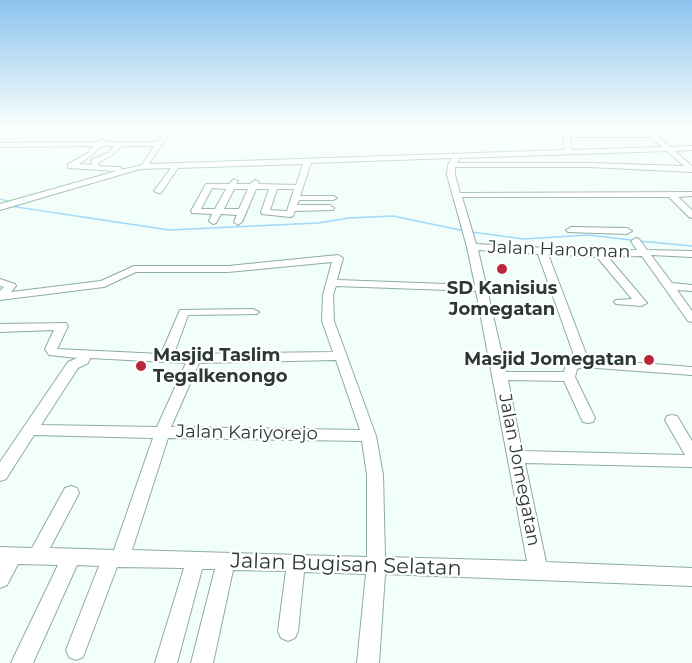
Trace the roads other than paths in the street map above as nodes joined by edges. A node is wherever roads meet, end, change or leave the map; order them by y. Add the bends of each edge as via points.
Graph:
1 (83, 158) edge
2 (102, 158) edge
3 (148, 158) edge
4 (399, 158) edge
5 (456, 158) edge
6 (585, 158) edge
7 (678, 158) edge
8 (308, 161) junction
9 (452, 165) junction
10 (590, 165) junction
11 (176, 166) junction
12 (141, 167) junction
13 (94, 168) junction
14 (692, 170) edge
15 (233, 183) junction
16 (254, 184) junction
17 (274, 187) junction
18 (300, 187) junction
19 (330, 188) dead end
20 (158, 191) dead end
21 (670, 194) junction
22 (692, 194) edge
23 (457, 195) junction
24 (297, 198) junction
25 (317, 198) junction
26 (333, 198) dead end
27 (0, 207) edge
28 (292, 208) junction
29 (330, 208) dead end
30 (217, 211) junction
31 (241, 212) junction
32 (692, 215) edge
33 (213, 221) dead end
34 (237, 222) dead end
35 (571, 230) dead end
36 (627, 231) dead end
37 (468, 237) junction
38 (636, 241) dead end
39 (542, 252) junction
40 (647, 253) junction
41 (600, 254) junction
42 (692, 254) edge
43 (0, 282) edge
44 (331, 283) junction
45 (669, 286) junction
46 (481, 288) junction
47 (692, 288) edge
48 (0, 297) edge
49 (620, 302) dead end
50 (253, 312) dead end
51 (692, 319) edge
52 (0, 328) edge
53 (87, 354) junction
54 (341, 356) junction
55 (166, 358) junction
56 (194, 359) junction
57 (583, 363) junction
58 (692, 371) edge
59 (500, 375) junction
60 (568, 376) junction
61 (588, 418) dead end
62 (672, 420) dead end
63 (32, 430) junction
64 (162, 432) junction
65 (369, 436) junction
66 (692, 454) edge
67 (517, 457) junction
68 (692, 461) edge
69 (0, 475) edge
70 (71, 494) dead end
71 (6, 556) edge
72 (36, 557) junction
73 (71, 558) junction
74 (116, 560) junction
75 (195, 561) junction
76 (226, 562) junction
77 (296, 564) junction
78 (376, 565) junction
79 (538, 570) junction
80 (692, 578) edge
81 (0, 579) edge
82 (288, 631) dead end
83 (76, 650) dead end
84 (22, 663) edge
85 (166, 663) edge
86 (202, 663) edge
87 (368, 663) edge

1 - 13 street via 71,166
2 - 13 street via 94,162
3 - 12 street
4 - 8 street
5 - 9 street
6 - 10 street
7 - 14 street
8 - 11 street
8 - 18 street
9 - 10 street
9 - 23 street, Jalan Jomegatan
10 - 14 street
11 - 12 street
11 - 20 street
12 - 13 street
12 - 27 street
15 - 16 street
15 - 30 street
15 - 30 street via 208,186 192,215
16 - 17 street
16 - 31 street
17 - 18 street
17 - 28 street via 265,212 288,214
18 - 24 street
19 - 25 street
21 - 22 street
21 - 23 street
21 - 32 street
23 - 37 street, Jalan Jomegatan
24 - 25 street
24 - 28 street
25 - 26 street
28 - 29 street
30 - 31 street
30 - 33 street
31 - 34 street
35 - 36 street
37 - 39 street, Jalan Hanoman
37 - 46 street, Jalan Jomegatan
38 - 40 street
39 - 41 street, Jalan Hanoman
39 - 57 street
40 - 41 street, Jalan Hanoman
40 - 42 street, Jalan Hanoman
40 - 45 street
41 - 49 street via 641,303
43 - 48 street via 11,286
44 - 46 street
44 - 48 street via 339,260 334,257 239,268 134,269 104,284
44 - 54 street via 327,313
45 - 47 street
45 - 51 street
46 - 59 street, Jalan Jomegatan
50 - 55 street via 184,312
52 - 53 street via 62,326 53,342 53,352
53 - 55 street
53 - 63 street via 74,365
54 - 56 street
54 - 65 street
55 - 56 street
56 - 64 street, Jalan Kariyorejo
57 - 58 street
57 - 60 street via 571,366
59 - 60 street
59 - 67 street, Jalan Jomegatan
60 - 61 street
62 - 66 street
63 - 64 street
63 - 69 street
64 - 65 street, Jalan Kariyorejo
64 - 74 street
65 - 78 street via 375,475
67 - 68 street
67 - 79 street, Jalan Jomegatan
70 - 72 street
71 - 72 street, Jalan Bugisan Selatan
71 - 81 street
72 - 73 street, Jalan Bugisan Selatan
73 - 74 street, Jalan Bugisan Selatan
73 - 84 street
74 - 75 street, Jalan Bugisan Selatan
74 - 83 street
75 - 76 street, Jalan Bugisan Selatan
75 - 85 street
76 - 77 street, Jalan Bugisan Selatan
76 - 86 street
77 - 78 street, Jalan Bugisan Selatan
77 - 82 street
78 - 79 street, Jalan Bugisan Selatan
78 - 87 street
79 - 80 street, Jalan Bugisan Selatan

